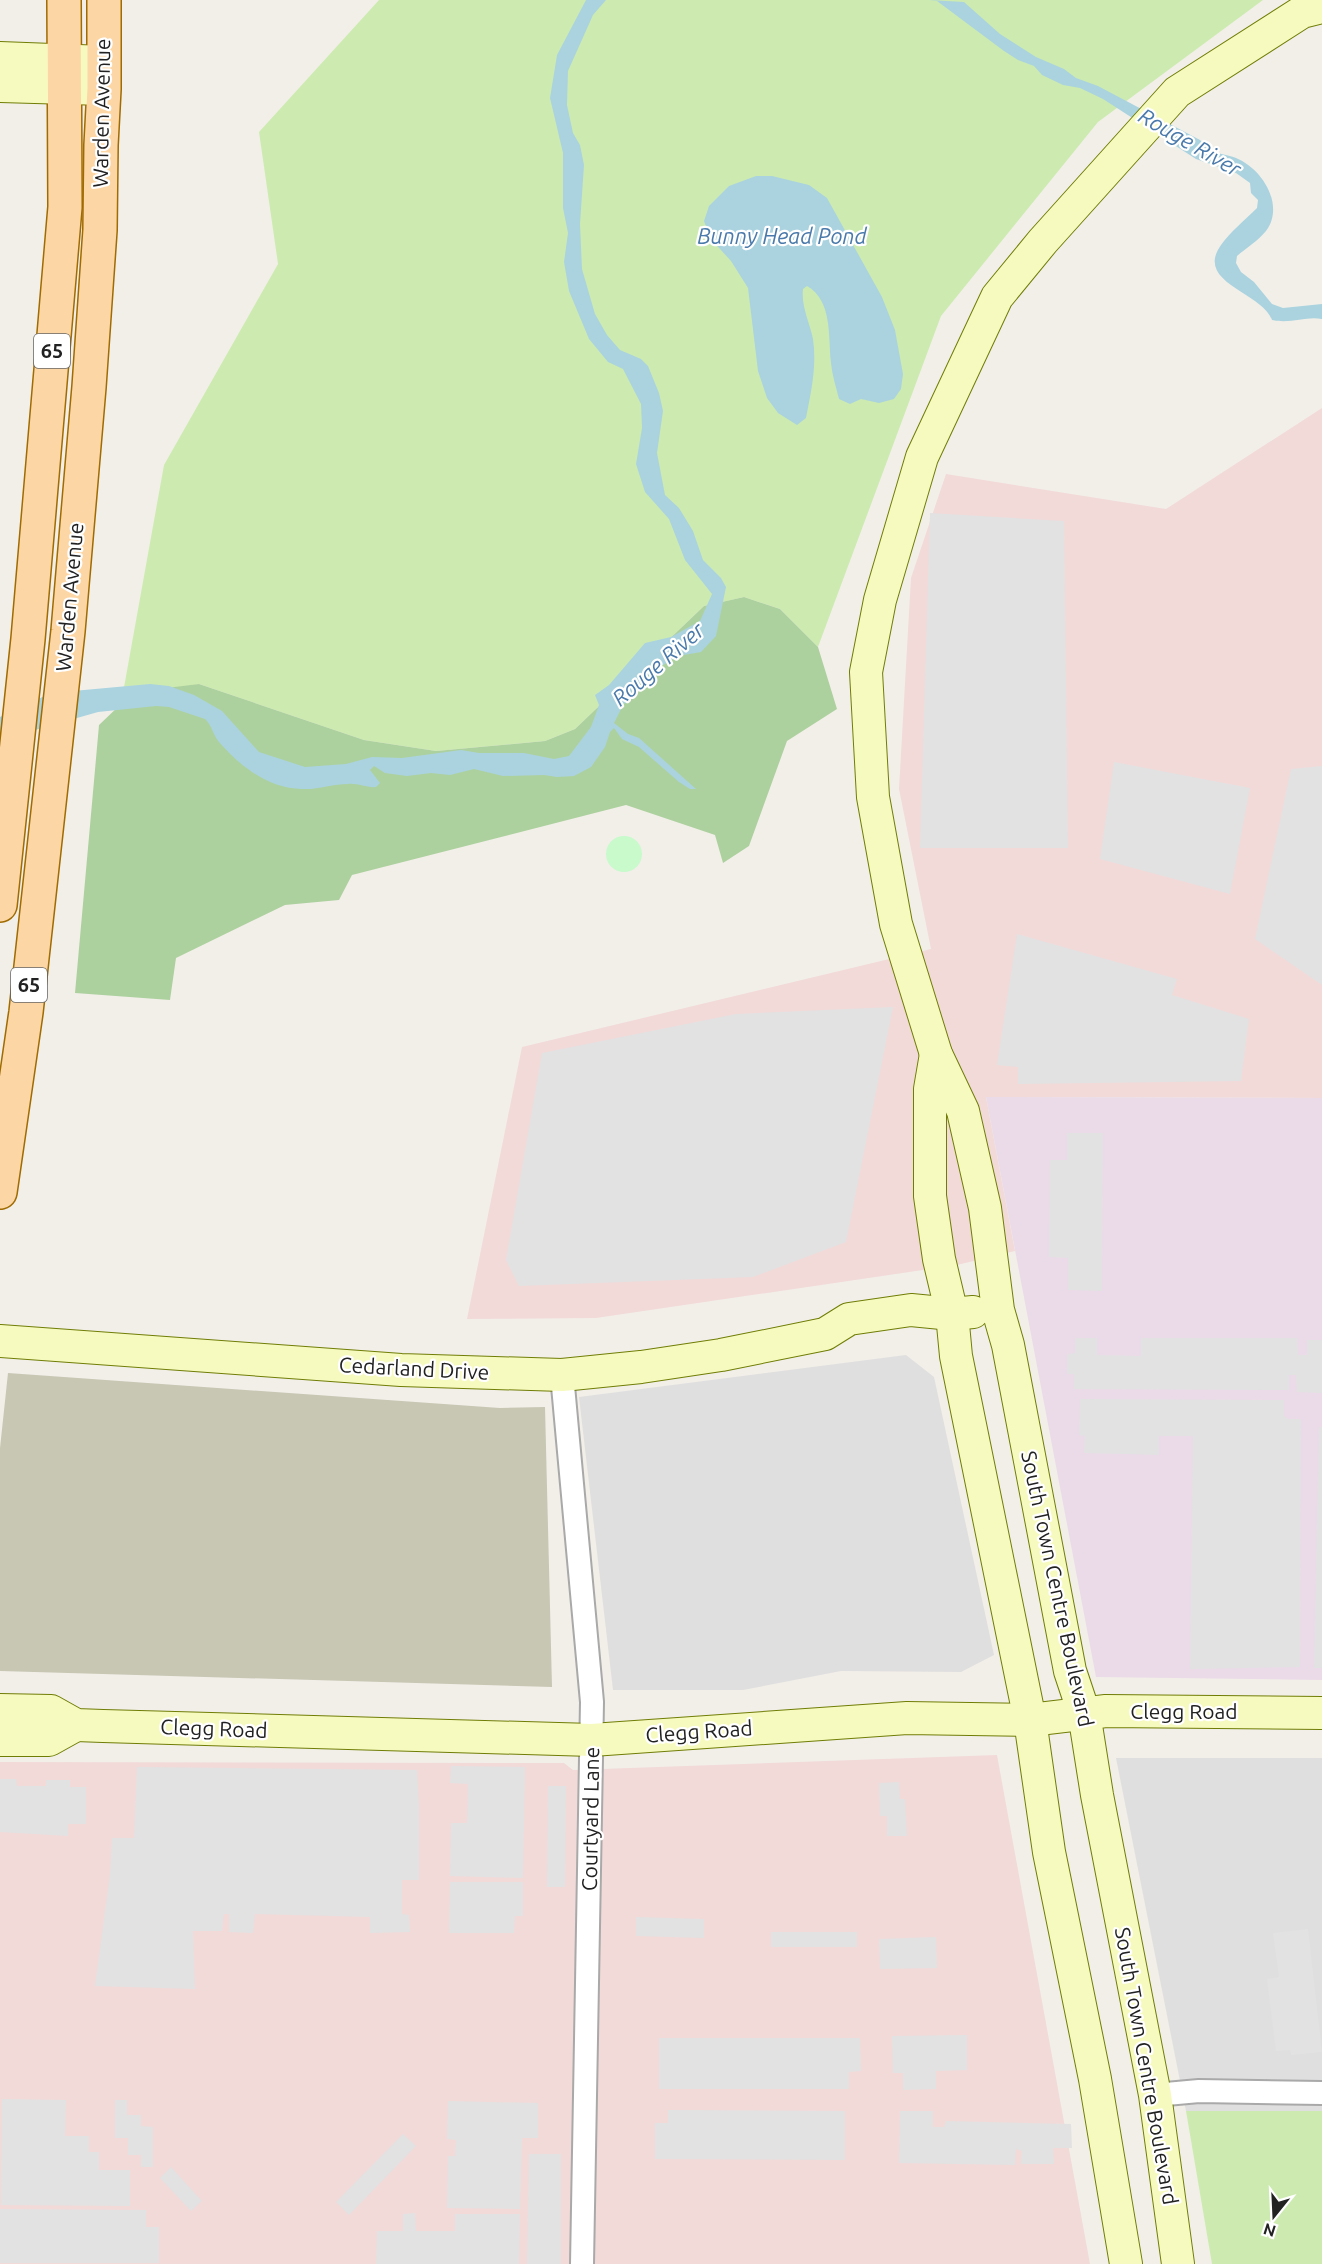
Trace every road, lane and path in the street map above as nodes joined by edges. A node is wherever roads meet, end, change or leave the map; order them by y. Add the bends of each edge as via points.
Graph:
1 (64, 0) edge
2 (104, 0) edge
3 (1322, 7) edge
4 (0, 58) edge
5 (64, 74) junction
6 (104, 76) junction
7 (0, 86) edge
8 (0, 905) edge
9 (936, 1054) junction
10 (972, 1154) junction
11 (930, 1164) junction
12 (0, 1192) edge
13 (998, 1310) junction
14 (952, 1314) junction
15 (0, 1341) edge
16 (562, 1375) junction
17 (0, 1710) edge
18 (1084, 1713) junction
19 (1322, 1713) edge
20 (1030, 1720) junction
21 (76, 1725) junction
22 (0, 1740) edge
23 (592, 1740) junction
24 (1322, 2093) edge
25 (1155, 2096) junction
26 (582, 2264) edge
27 (1126, 2264) edge
28 (1178, 2264) edge

1 - 5 main road, Warden Avenue / 65
2 - 6 main road, Warden Avenue / 65
3 - 9 street, South Town Centre Boulevard via 1302,12 1177,92 1043,241 998,297 919,468 880,600 866,672 873,797 896,924
4 - 5 street
5 - 6 street
5 - 7 street
5 - 8 main road, Warden Avenue / 65 via 65,207 28,639
6 - 12 main road, Warden Avenue / 65 via 100,230 68,631 26,1012
9 - 10 street, South Town Centre Boulevard via 963,1111
9 - 11 street via 930,1089
10 - 11 street via 951,1155
10 - 13 street, South Town Centre Boulevard via 986,1219
11 - 14 street via 930,1196 939,1259
13 - 14 street, Cedarland Drive
13 - 18 street, South Town Centre Boulevard via 1013,1369 1070,1671
14 - 16 street, Cedarland Drive via 911,1310 849,1319 825,1334 721,1355
14 - 20 street via 956,1356
15 - 16 street, Cedarland Drive via 401,1370
16 - 23 street, Courtyard Lane via 592,1702
17 - 21 street, Clegg Road via 51,1711
18 - 19 street, Clegg Road
18 - 20 street, Clegg Road
18 - 25 street, South Town Centre Boulevard
20 - 23 street, Clegg Road via 907,1718
20 - 27 street via 1049,1852 1095,2079
21 - 22 street via 49,1740
21 - 23 street, Clegg Road
23 - 26 street, Courtyard Lane
24 - 25 street via 1199,2091
25 - 28 street, South Town Centre Boulevard

